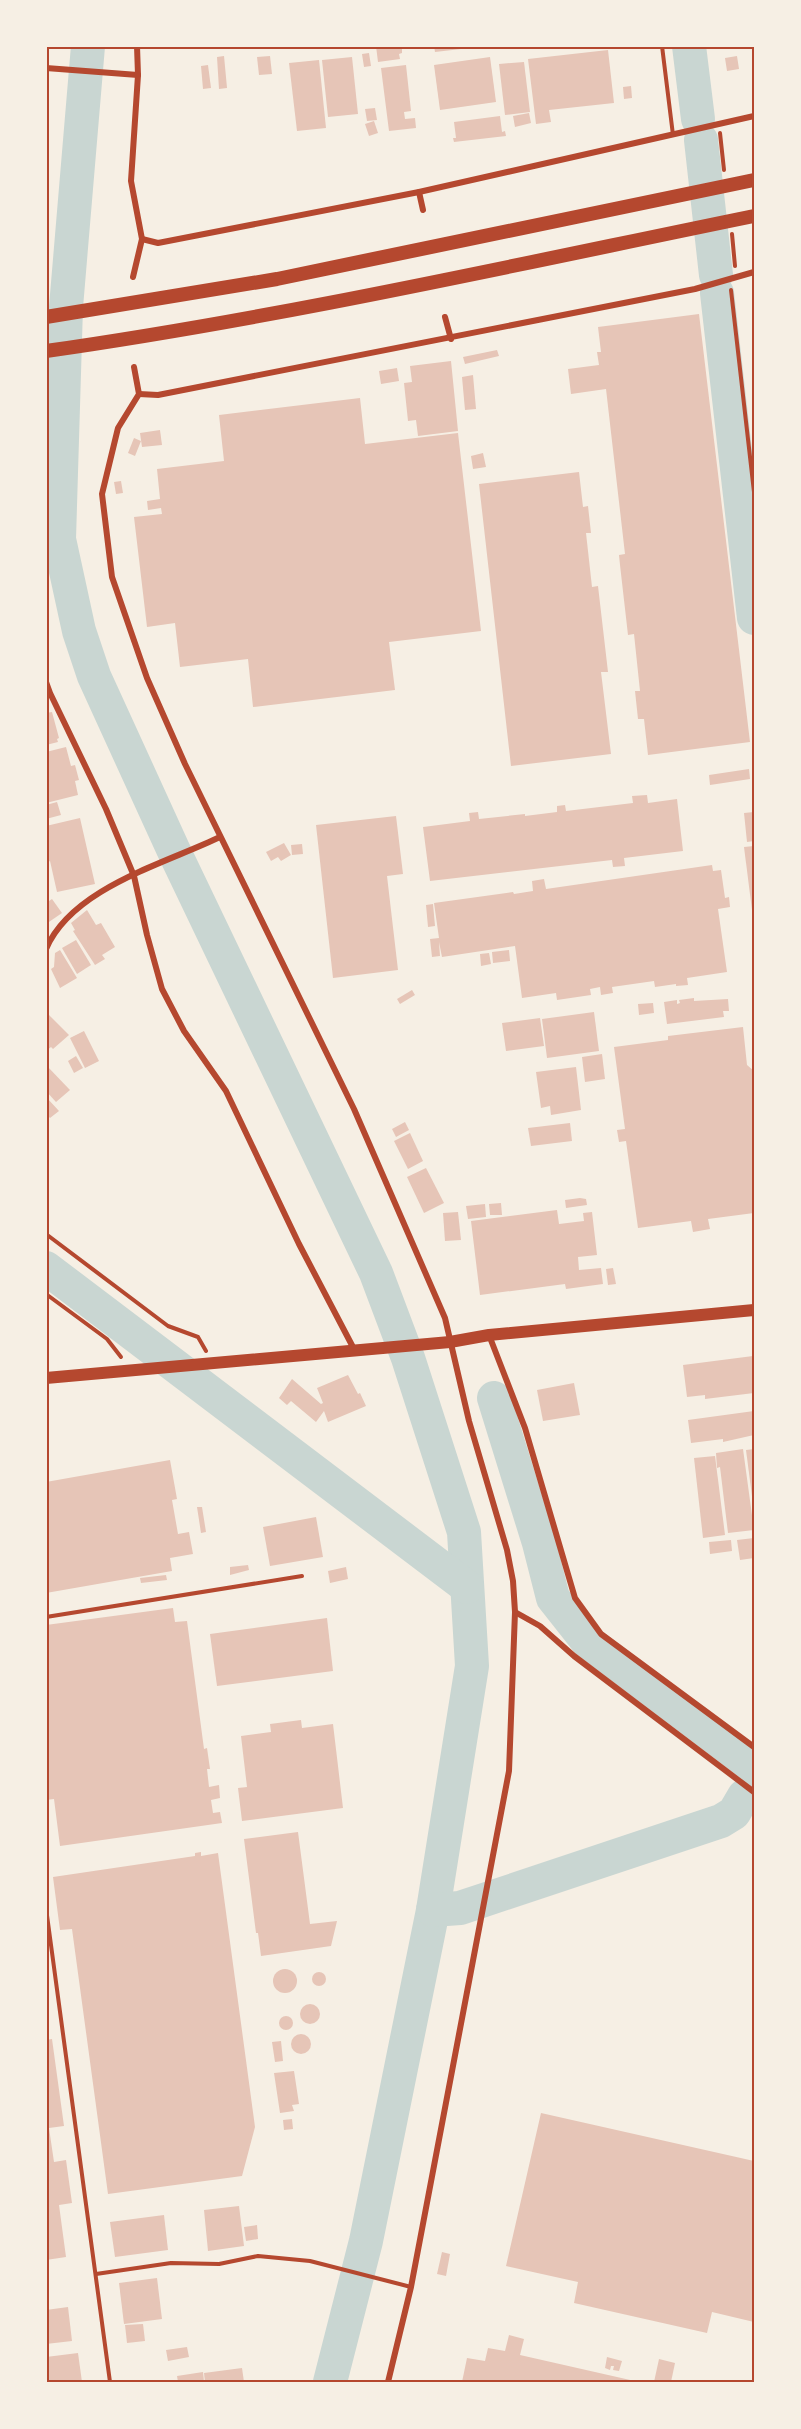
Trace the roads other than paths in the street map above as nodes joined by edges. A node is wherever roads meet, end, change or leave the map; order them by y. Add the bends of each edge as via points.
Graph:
1 (137, 46) edge
2 (662, 46) edge
3 (46, 68) edge
4 (138, 75) junction
5 (754, 116) edge
6 (673, 135) junction
7 (754, 180) edge
8 (419, 192) junction
9 (423, 210) dead end
10 (754, 216) edge
11 (142, 240) junction
12 (754, 272) edge
13 (133, 277) dead end
14 (46, 317) edge
15 (445, 317) dead end
16 (451, 339) junction
17 (46, 351) edge
18 (134, 367) dead end
19 (139, 394) junction
20 (46, 682) edge
21 (220, 837) junction
22 (134, 876) junction
23 (46, 949) edge
24 (754, 1310) edge
25 (489, 1335) junction
26 (450, 1342) junction
27 (355, 1351) junction
28 (46, 1378) edge
29 (302, 1576) dead end
30 (515, 1612) junction
31 (46, 1617) edge
32 (754, 1747) edge
33 (754, 1792) edge
34 (46, 1908) edge
35 (96, 2274) junction
36 (411, 2287) junction
37 (110, 2382) edge
38 (388, 2382) edge

1 - 4 street
2 - 6 lane
3 - 4 street
4 - 11 street via 131,181
5 - 6 street
6 - 8 street
7 - 14 highway via 277,279
8 - 9 street
8 - 11 street via 158,243
10 - 17 highway via 735,225 682,231 119,341
11 - 13 street
12 - 16 street via 695,289
15 - 16 street
16 - 19 street via 158,395
18 - 19 street
19 - 21 street via 118,428 102,494 112,577 147,678
20 - 22 street
21 - 22 street
21 - 26 street via 354,1109 445,1318
22 - 23 street via 77,908
22 - 27 street via 162,989 184,1031 226,1091
24 - 25 highway
25 - 26 highway
25 - 32 street via 525,1428 575,1598 601,1634
26 - 27 highway
26 - 30 street via 507,1550
27 - 28 highway
29 - 31 lane
30 - 33 street via 540,1626
30 - 36 street via 509,1772
34 - 35 lane
35 - 36 lane via 171,2263 219,2264 258,2256 309,2261
35 - 37 lane
36 - 38 street

